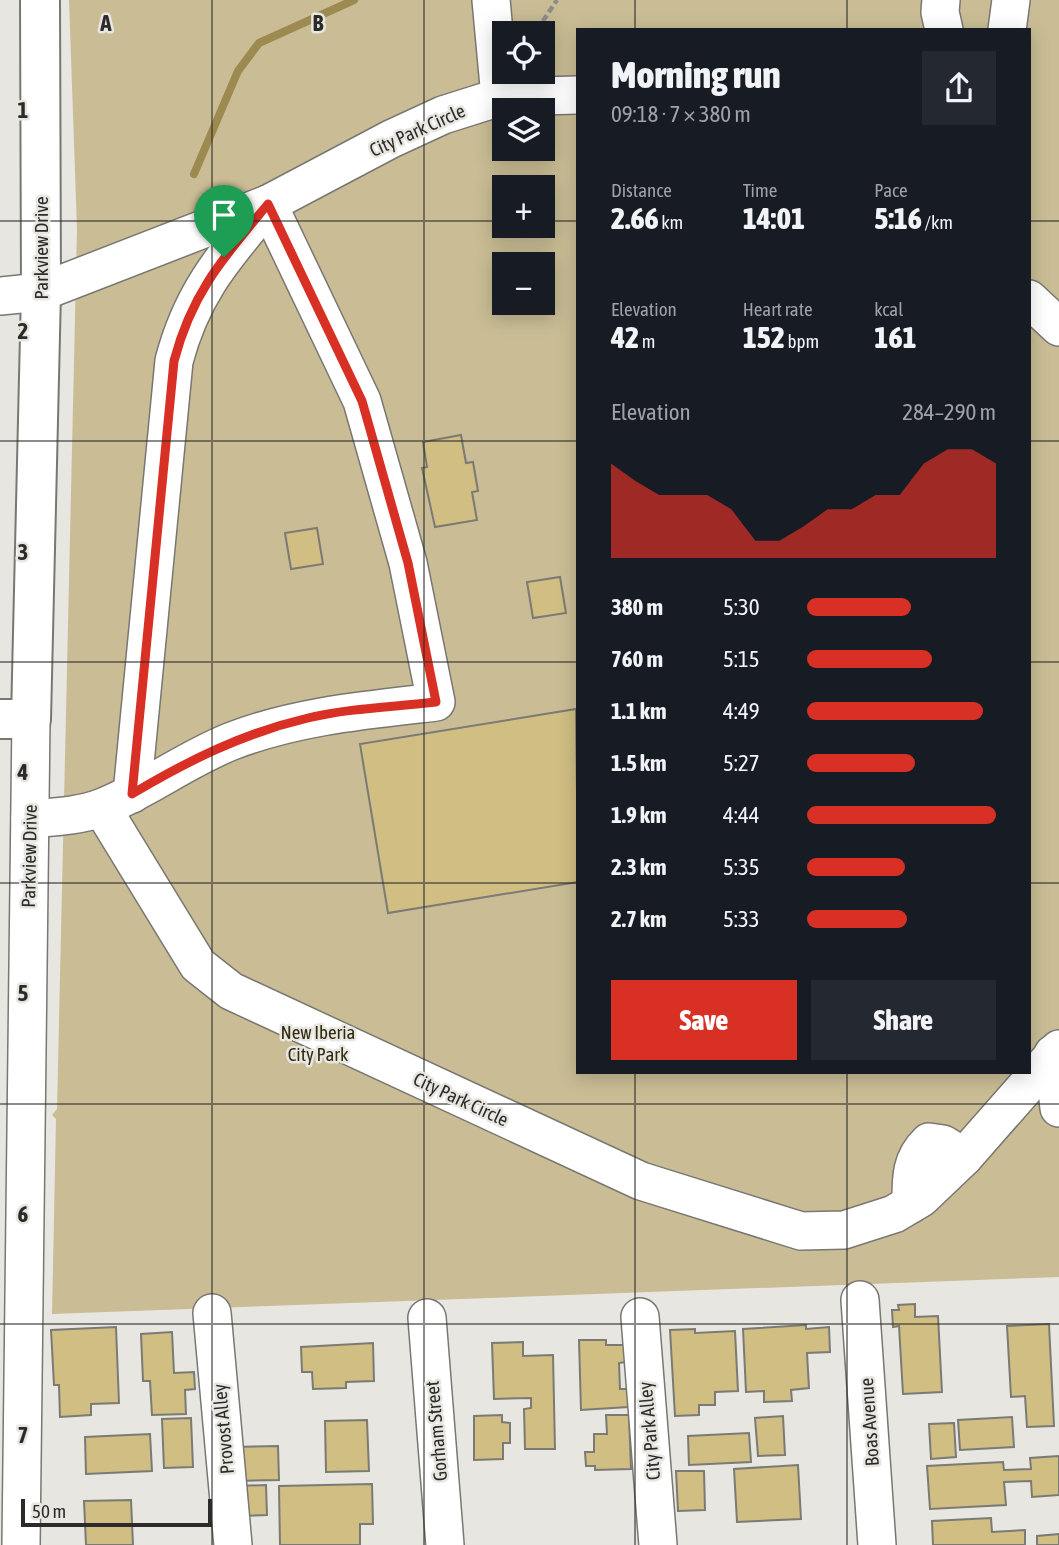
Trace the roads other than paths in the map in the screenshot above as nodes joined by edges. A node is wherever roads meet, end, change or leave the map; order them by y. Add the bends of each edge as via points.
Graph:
1 (40, 0) edge
2 (491, 0) edge
3 (942, 0) edge
4 (1011, 0) edge
5 (944, 28) edge
6 (1007, 28) edge
7 (576, 95) edge
8 (500, 97) junction
9 (268, 204) junction
10 (41, 292) junction
11 (0, 296) edge
12 (1031, 301) edge
13 (1059, 327) edge
14 (16, 719) edge
15 (117, 801) junction
16 (30, 819) junction
17 (1056, 1051) edge
18 (1059, 1108) edge
19 (13, 1118) edge
20 (860, 1300) dead end
21 (212, 1313) dead end
22 (640, 1317) dead end
23 (427, 1318) dead end
24 (21, 1545) edge
25 (233, 1545) edge
26 (445, 1545) edge
27 (658, 1545) edge
28 (877, 1545) edge

1 - 10 main road, Parkview Drive
2 - 8 street
3 - 5 street
4 - 6 street
7 - 8 street, City Park Circle
8 - 9 street, City Park Circle via 412,129
9 - 10 street, City Park Circle
9 - 15 street, City Park Circle via 202,287 184,323 174,361
9 - 15 street via 362,401 408,563 436,702 310,717 234,740
10 - 11 street, City Park Circle
10 - 14 main road, Parkview Drive
12 - 13 street
14 - 16 street, Parkview Drive
15 - 16 street via 73,815
15 - 17 street, City Park Circle via 198,965 212,979 641,1181 801,1231 844,1230 911,1204 964,1157
16 - 19 street, Parkview Drive
17 - 18 street
19 - 24 street, Parkview Drive
20 - 28 street, Boas Avenue
21 - 25 street, Provost Alley
22 - 27 street, City Park Alley
23 - 26 street, Gorham Street

